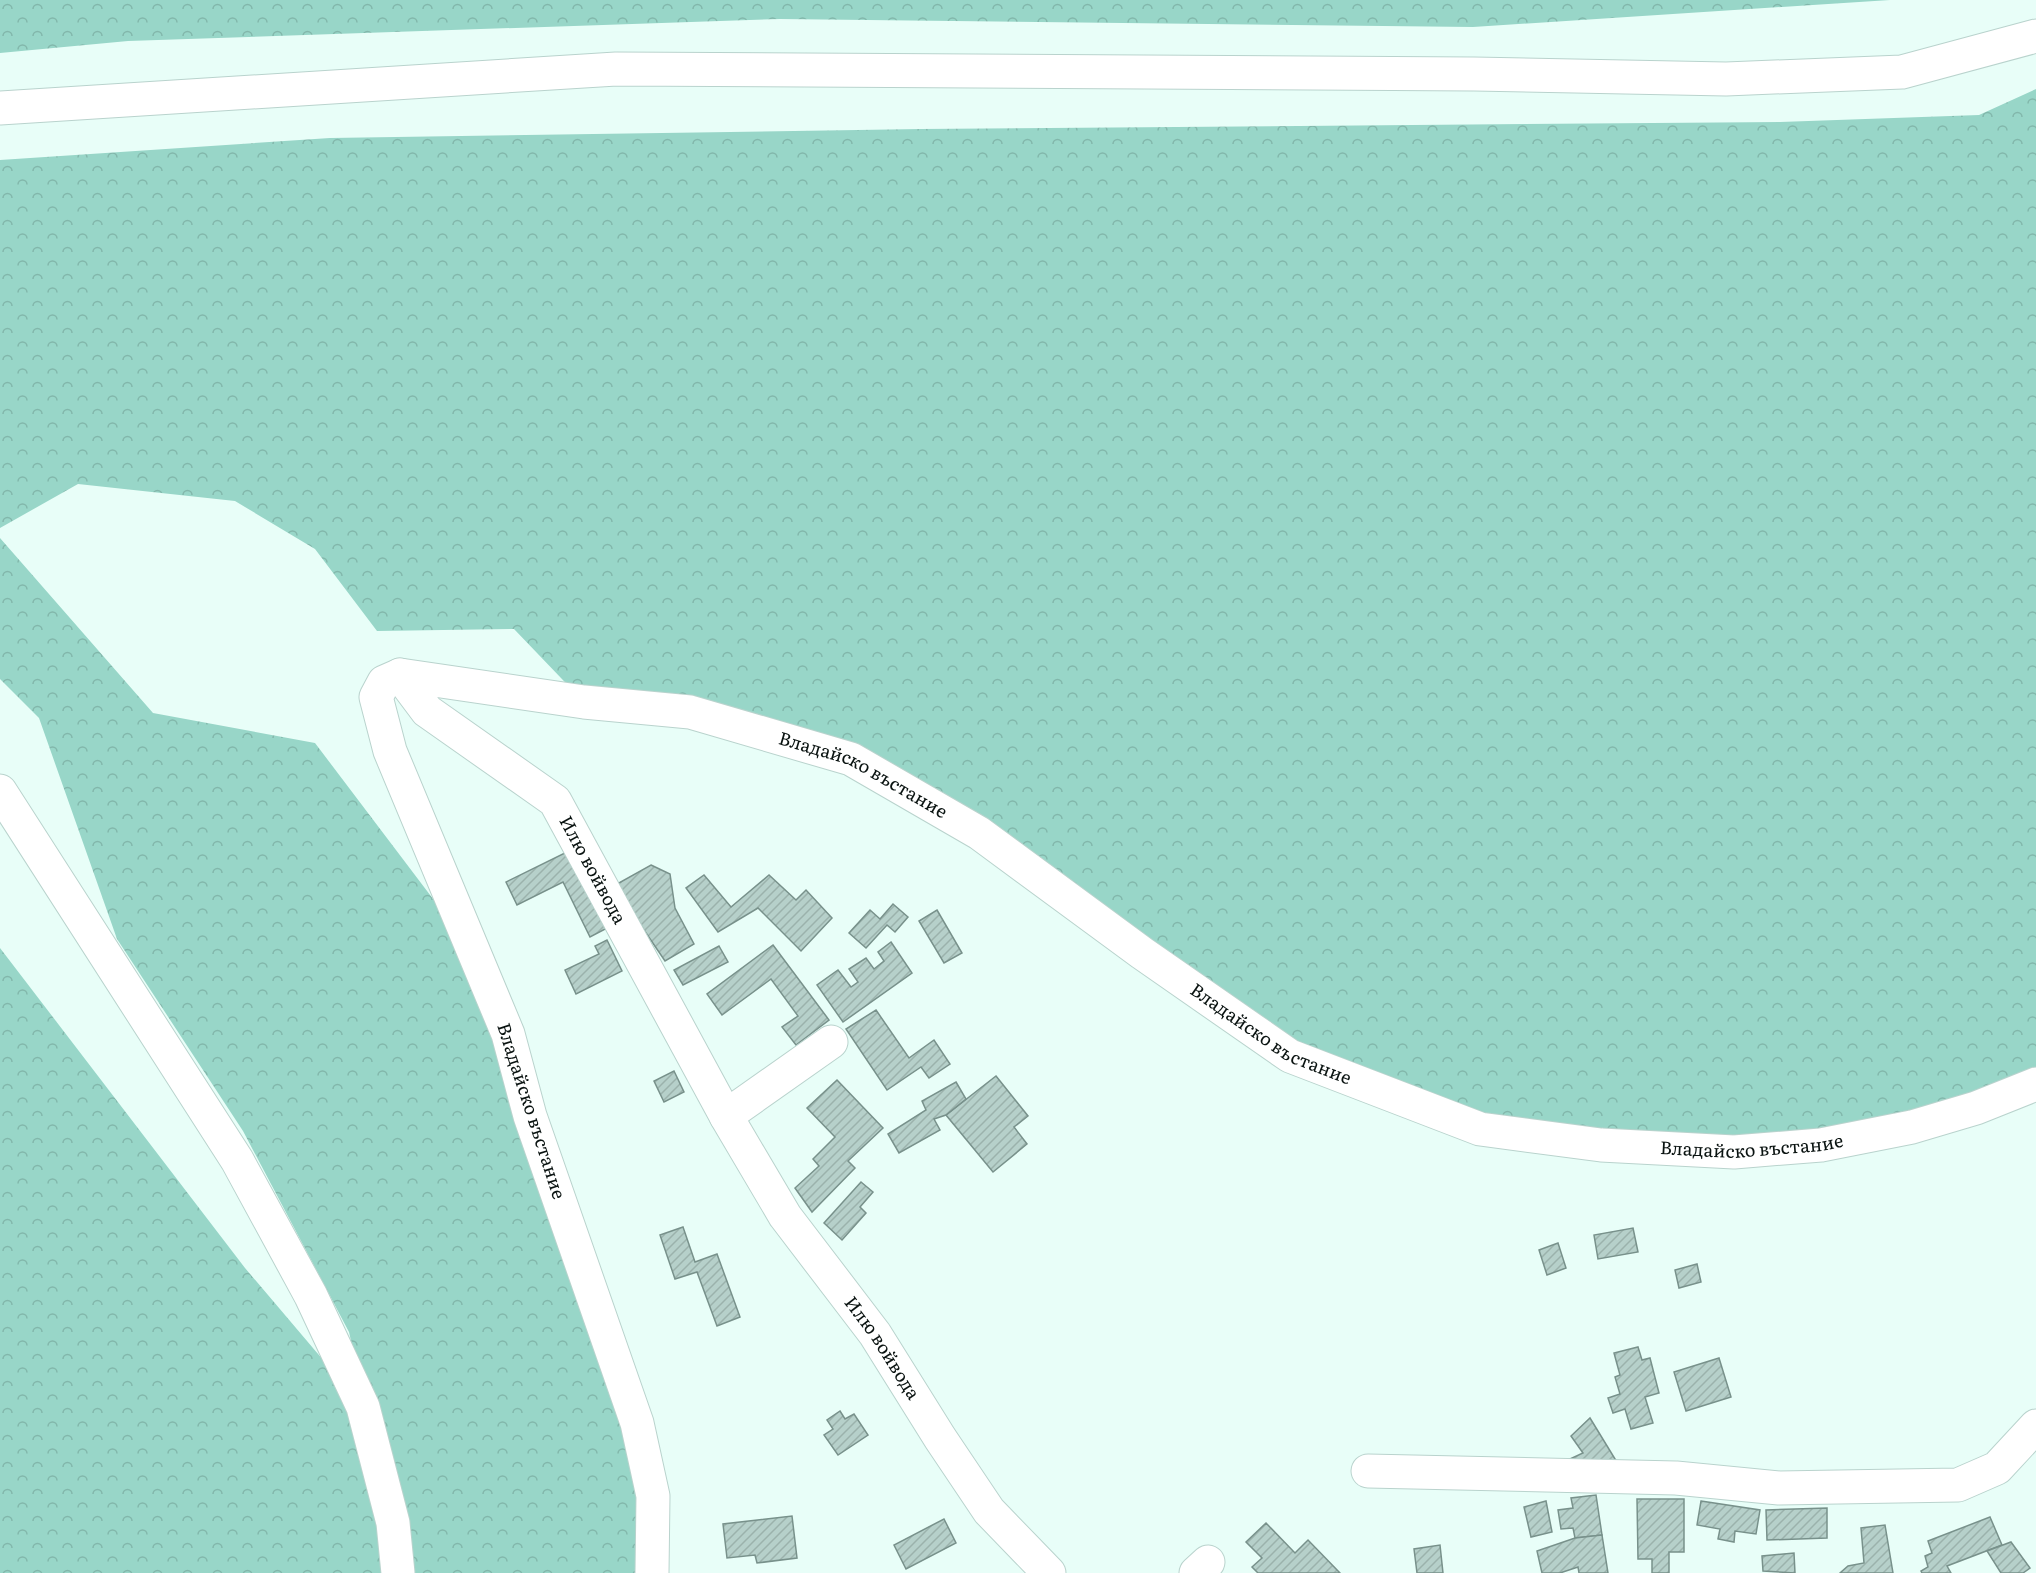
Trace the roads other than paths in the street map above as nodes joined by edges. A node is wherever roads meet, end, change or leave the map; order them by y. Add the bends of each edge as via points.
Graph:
1 (2036, 36) edge
2 (0, 108) edge
3 (400, 675) junction
4 (0, 791) edge
5 (831, 1042) dead end
6 (2036, 1084) edge
7 (726, 1116) junction
8 (2036, 1426) edge
9 (1368, 1471) dead end
10 (398, 1573) edge
11 (652, 1573) edge
12 (1049, 1573) edge

1 - 2 street via 1902,72 1726,79 616,69
3 - 6 street, Владайско въстание via 584,702 690,712 851,759 979,833 1290,1056 1480,1129 1601,1145 1734,1152 1821,1145 1912,1127 1976,1108
3 - 7 street, Илю войвода via 427,711 555,801
3 - 11 street via 384,682 376,697 390,751 508,1034 530,1116 637,1423 653,1496
4 - 10 street via 237,1161 311,1296 363,1407 393,1523
5 - 7 street
7 - 12 street, Илю войвода via 785,1216 875,1334 989,1511
8 - 9 street via 1997,1468 1958,1485 1779,1488 1676,1478

